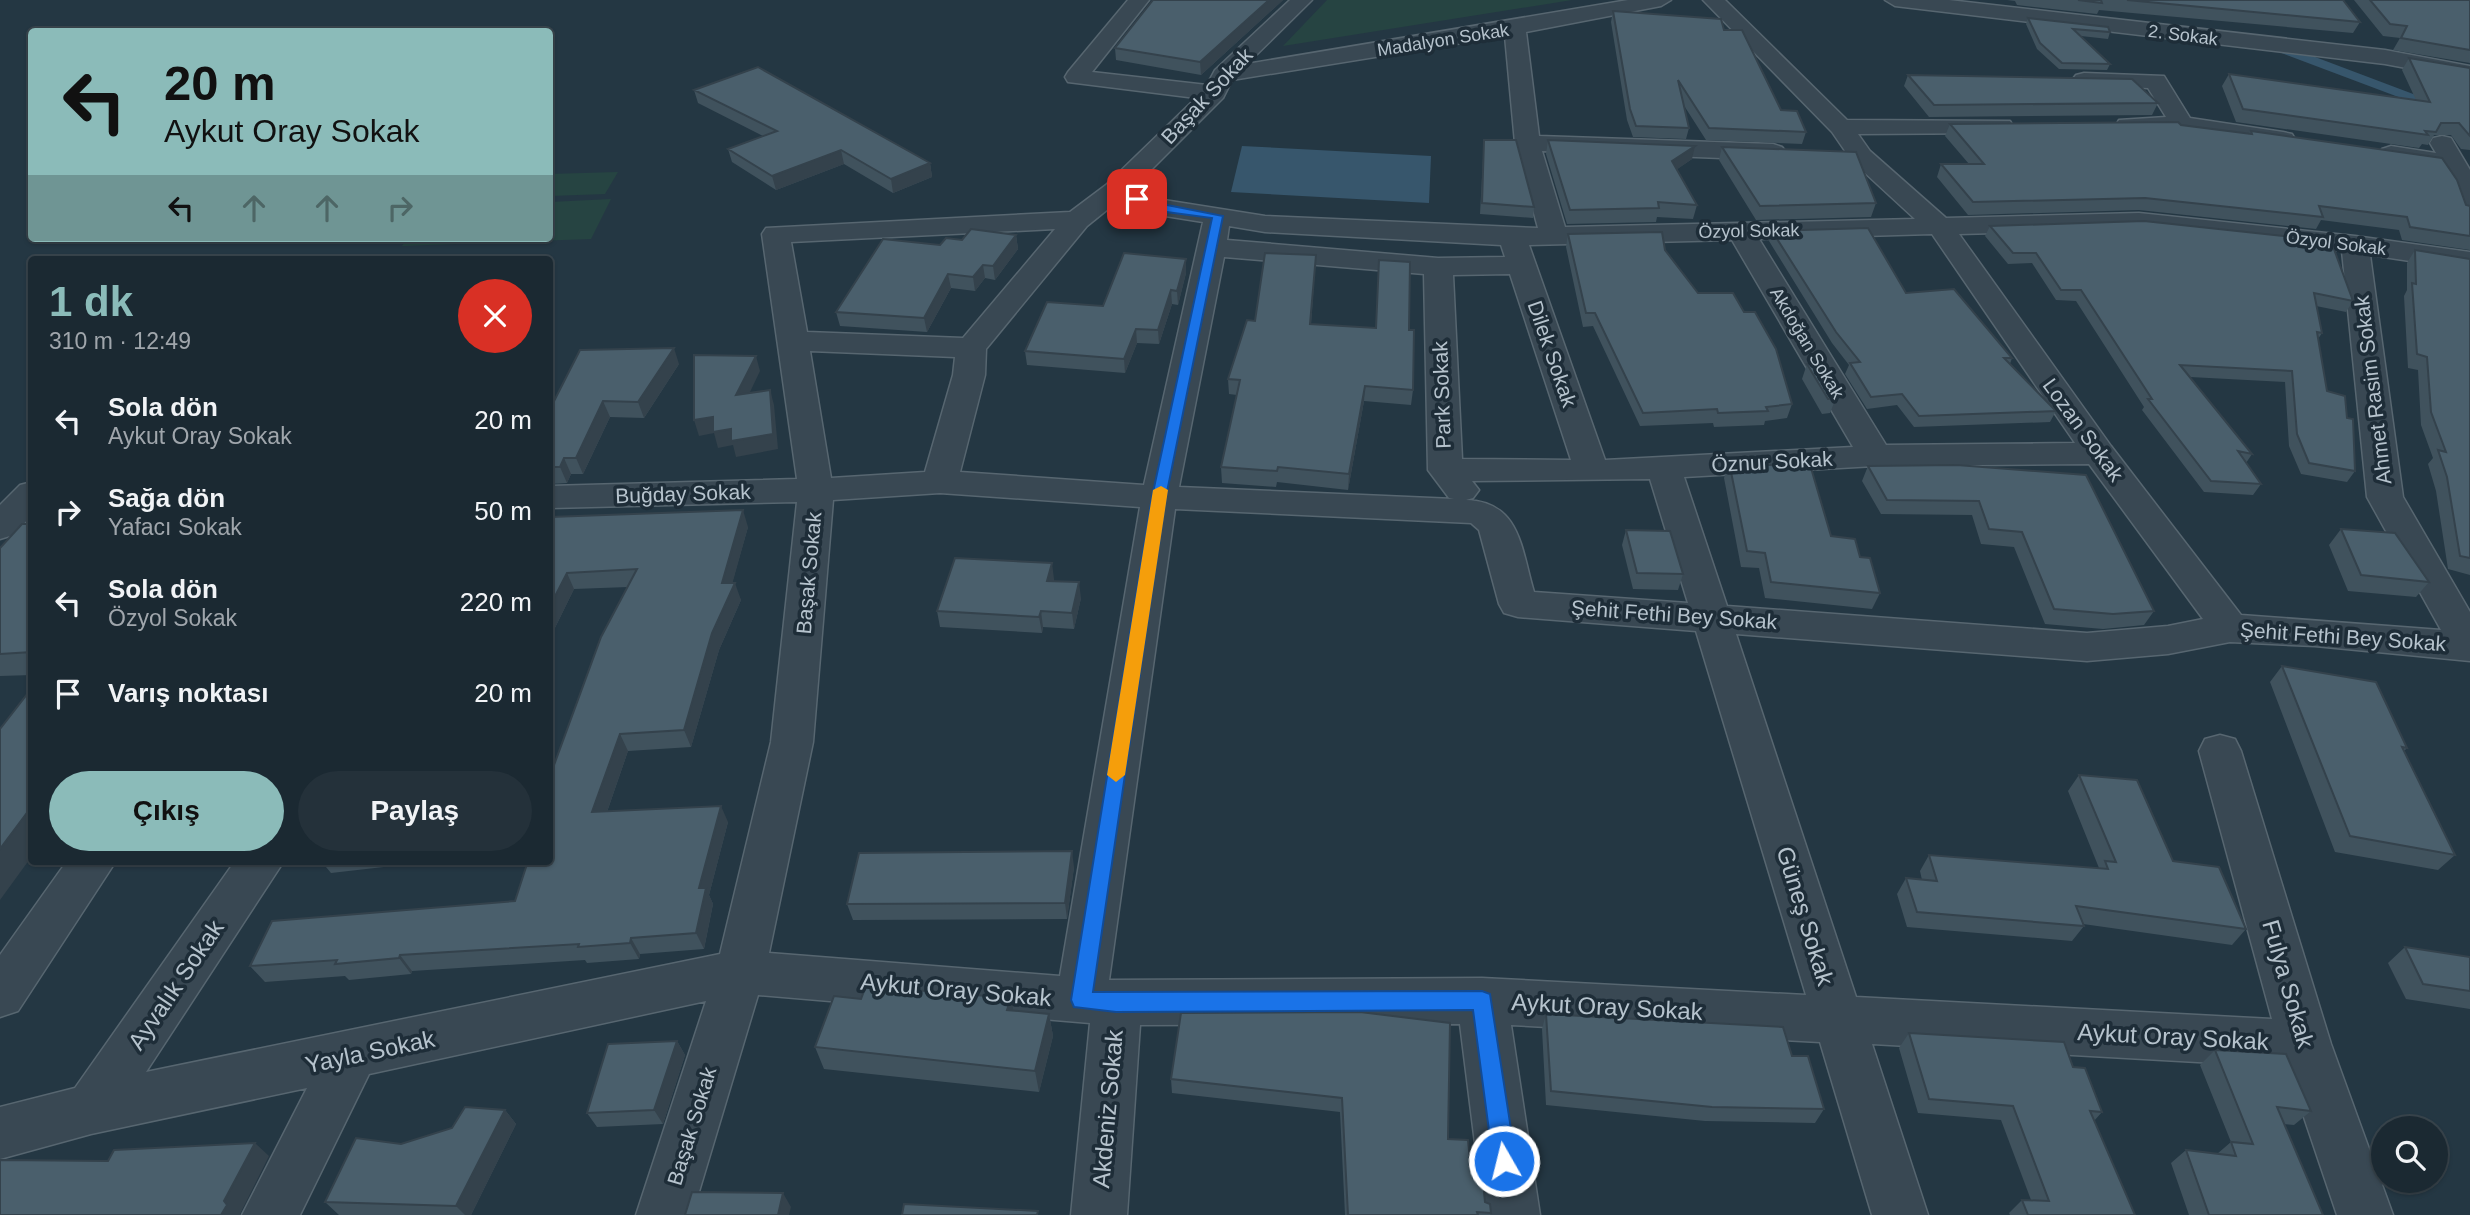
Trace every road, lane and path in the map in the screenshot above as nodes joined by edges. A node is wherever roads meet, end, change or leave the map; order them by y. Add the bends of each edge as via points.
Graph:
1 (1139, 0) edge
2 (1302, 0) edge
3 (1661, 0) edge
4 (1713, 0) edge
5 (1895, 0) edge
6 (1515, 29) junction
7 (2370, 38) dead end
8 (2385, 57) junction
9 (2470, 73) edge
10 (2063, 79) edge
11 (1219, 84) junction
12 (2182, 124) junction
13 (2018, 125) edge
14 (2100, 125) edge
15 (1841, 127) junction
16 (2441, 141) edge
17 (2305, 142) edge
18 (1527, 143) junction
19 (2373, 152) edge
20 (1791, 153) edge
21 (1833, 155) edge
22 (1861, 156) junction
23 (2455, 163) junction
24 (1115, 191) junction
25 (2470, 210) edge
26 (1077, 220) junction
27 (1941, 228) junction
28 (1740, 230) junction
29 (1214, 231) junction
30 (1554, 237) junction
31 (2355, 244) junction
32 (1517, 251) junction
33 (2470, 261) edge
34 (1438, 267) junction
35 (794, 341) junction
36 (971, 348) junction
37 (2099, 453) junction
38 (1875, 456) junction
39 (1664, 467) junction
40 (1445, 470) junction
41 (1592, 471) junction
42 (940, 482) junction
43 (816, 490) junction
44 (28, 497) edge
45 (1159, 497) junction
46 (553, 498) edge
47 (1480, 512) junction
48 (0, 527) edge
49 (1711, 617) junction
50 (2230, 628) junction
51 (2470, 637) edge
52 (2470, 647) edge
53 (2220, 751) dead end
54 (90, 865) edge
55 (258, 865) edge
56 (740, 972) junction
57 (0, 995) edge
58 (1099, 1001) junction
59 (1482, 1001) junction
60 (1837, 1018) junction
61 (2305, 1044) junction
62 (351, 1056) junction
63 (91, 1109) junction
64 (0, 1133) edge
65 (270, 1215) edge
66 (664, 1215) edge
67 (1099, 1215) edge
68 (1512, 1215) edge
69 (1900, 1215) edge
70 (2365, 1215) edge

1 - 11 street, Madalyon Sokak via 1076,77
2 - 11 street, Başak Sokak
3 - 6 street, Madalyon Sokak
4 - 15 street
5 - 8 street, 2. Sokak
6 - 11 street, Madalyon Sokak
6 - 18 street
7 - 8 street
8 - 9 street, 2. Sokak
10 - 12 street via 2155,81
11 - 24 street, Başak Sokak
12 - 14 street
12 - 17 street
13 - 15 street
15 - 22 street
16 - 23 street
18 - 20 street
18 - 30 street
19 - 23 street
21 - 22 street
22 - 27 street
23 - 25 street
24 - 26 street, Başak Sokak
24 - 29 street, Özyol Sokak
26 - 35 street via 776,234
26 - 36 street, Başak Sokak
27 - 28 street, Özyol Sokak
27 - 31 street, Özyol Sokak via 2139,221
27 - 37 street, Lozan Sokak
28 - 30 street, Özyol Sokak
28 - 38 street, Akdoğan Sokak
29 - 32 street, Özyol Sokak via 1265,224
29 - 34 street
29 - 45 street, Akdeniz Sokak
30 - 32 street, Özyol Sokak
31 - 33 street, Özyol Sokak
31 - 51 street, Ahmet Rasim Sokak via 2385,497 2463,634
32 - 34 street
32 - 41 street, Dilek Sokak
34 - 40 street, Park Sokak
35 - 36 street
35 - 43 street
36 - 42 street via 969,375
37 - 38 street, Öznur Sokak
37 - 50 street, Lozan Sokak
38 - 39 street, Öznur Sokak
39 - 41 street, Öznur Sokak
39 - 49 street, Güneş Sokak
40 - 41 street, Öznur Sokak
40 - 47 street, Park Sokak
42 - 43 street, Başak Sokak
42 - 45 street
43 - 46 street, Buğday Sokak
43 - 56 street, Başak Sokak via 792,743
44 - 48 street
45 - 47 street
45 - 58 street, Akdeniz Sokak
47 - 49 street, Şehit Fethi Bey Sokak via 1496,525 1518,604
49 - 50 street, Şehit Fethi Bey Sokak via 2087,647 2168,640
49 - 60 street, Güneş Sokak
50 - 52 street, Şehit Fethi Bey Sokak
53 - 61 street, Fulya Sokak
54 - 57 street
55 - 63 street, Ayvalık Sokak
56 - 58 street, Aykut Oray Sokak
56 - 62 street, Yayla Sokak
56 - 66 street, Başak Sokak
58 - 59 street, Aykut Oray Sokak
58 - 67 street, Akdeniz Sokak
59 - 60 street, Aykut Oray Sokak
59 - 68 street
60 - 61 street, Aykut Oray Sokak
60 - 69 street, Güneş Sokak
61 - 70 street, Fulya Sokak
62 - 63 street, Yayla Sokak
62 - 65 street
63 - 64 street, Yayla Sokak

